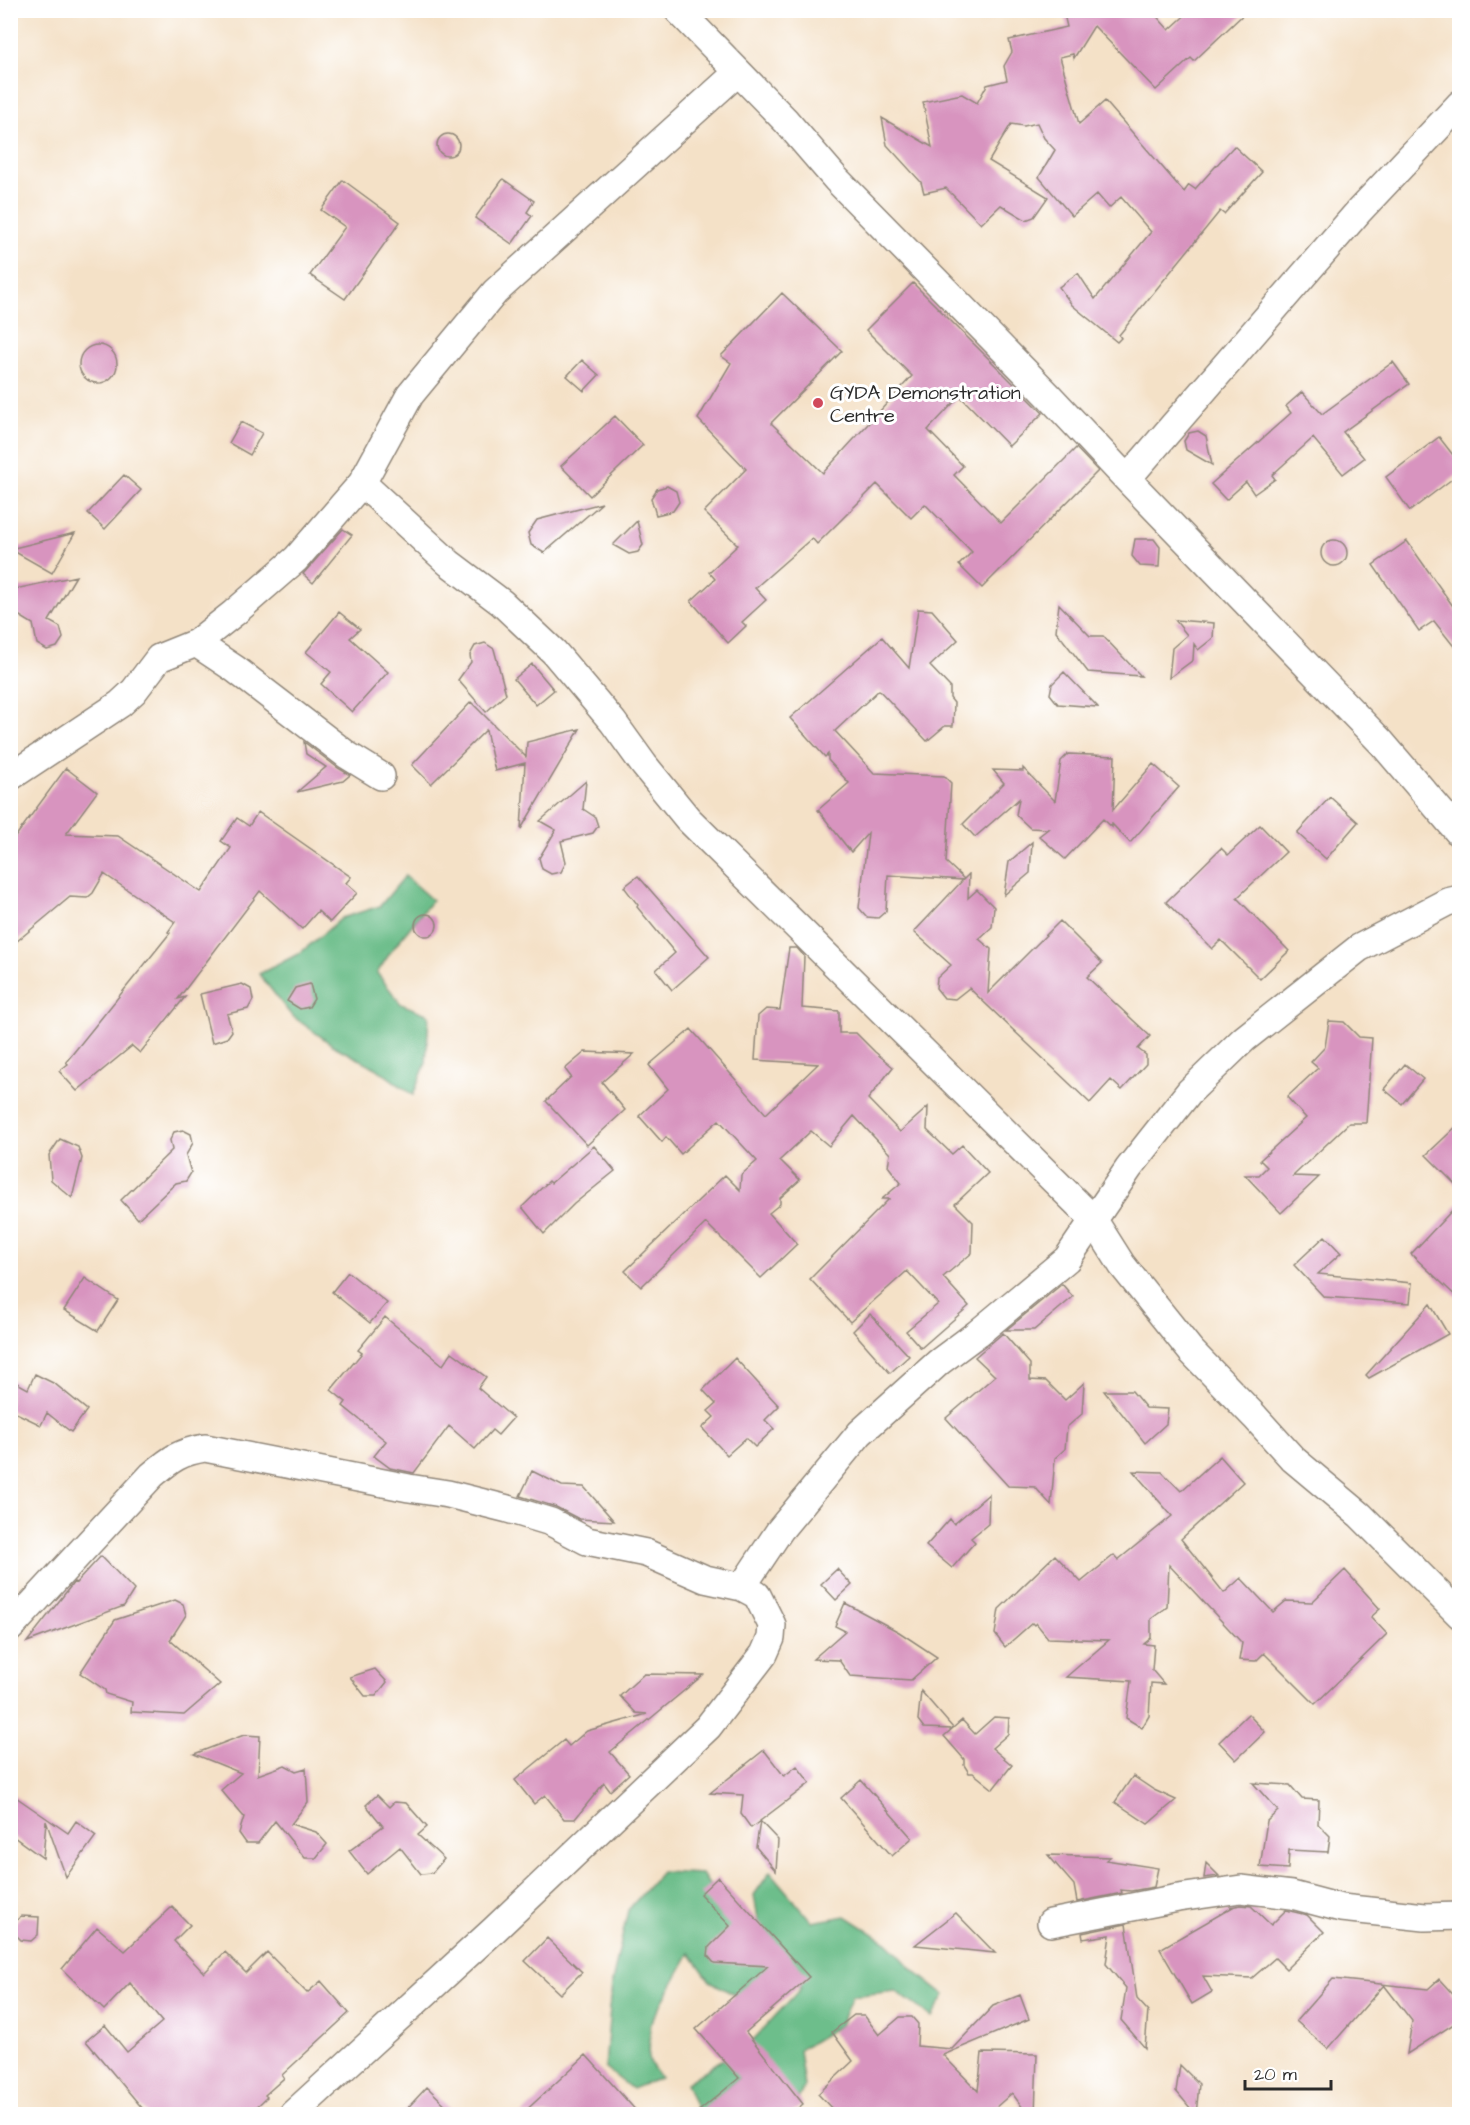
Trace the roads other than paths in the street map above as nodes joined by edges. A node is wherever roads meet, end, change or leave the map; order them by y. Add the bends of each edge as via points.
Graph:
1 (678, 10) edge
2 (738, 72) junction
3 (1460, 104) edge
4 (1127, 479) junction
5 (362, 483) junction
6 (196, 643) junction
7 (381, 776) dead end
8 (10, 777) edge
9 (1460, 834) edge
10 (1460, 899) edge
11 (1093, 1220) junction
12 (742, 1587) junction
13 (1460, 1614) edge
14 (10, 1628) edge
15 (1460, 1916) edge
16 (1051, 1923) dead end
17 (293, 2115) edge

1 - 2 street
2 - 4 street via 836,179
2 - 5 street via 495,292 410,395
3 - 4 street via 1359,211
4 - 9 street via 1382,742
5 - 6 street via 296,559
5 - 11 street via 554,652 688,819
6 - 7 street via 347,756
6 - 8 street via 159,658 120,704
10 - 11 street via 1359,948 1244,1039 1189,1092
11 - 12 street via 1067,1259 939,1362 860,1433 780,1530
11 - 13 street via 1122,1265 1191,1352 1293,1459 1360,1515
12 - 14 street via 705,1579 646,1553 587,1541 551,1522 508,1509 448,1494 205,1449 172,1457 152,1475
12 - 17 street via 757,1595 764,1605 772,1625 771,1638 764,1654 708,1727
15 - 16 street via 1425,1917 1341,1908 1292,1895 1241,1889

